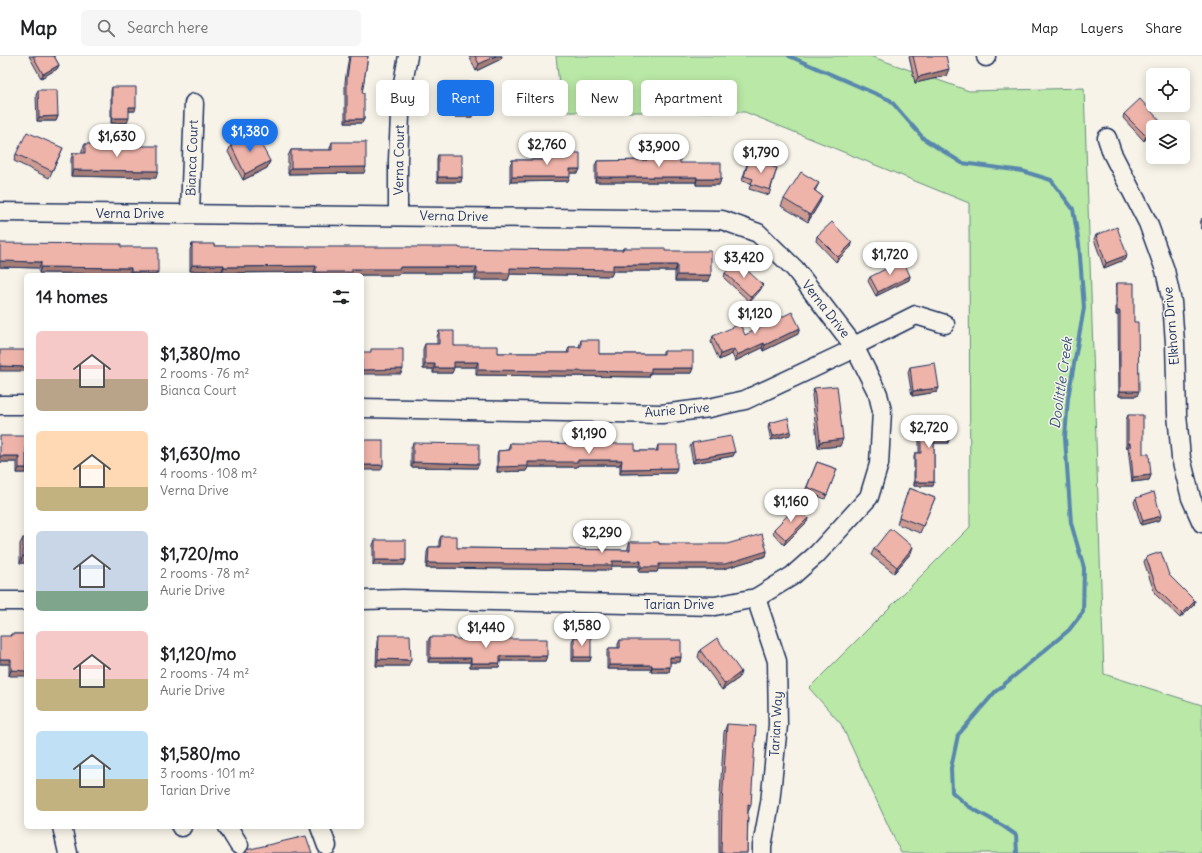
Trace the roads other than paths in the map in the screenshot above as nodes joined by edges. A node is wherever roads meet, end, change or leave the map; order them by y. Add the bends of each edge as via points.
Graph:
1 (408, 56) edge
2 (194, 103) dead end
3 (1107, 138) dead end
4 (0, 212) edge
5 (190, 213) junction
6 (398, 216) junction
7 (945, 324) dead end
8 (854, 346) junction
9 (0, 405) edge
10 (24, 405) edge
11 (364, 408) edge
12 (1202, 522) edge
13 (756, 598) junction
14 (364, 600) edge
15 (0, 601) edge
16 (24, 601) edge
17 (62, 829) edge
18 (229, 829) edge
19 (321, 829) edge
20 (238, 845) dead end
21 (327, 846) dead end
22 (68, 853) edge
23 (762, 853) edge

1 - 6 street, Verna Court via 401,94
2 - 5 street, Bianca Court
3 - 12 street, Elkhorn Drive via 1148,223 1165,270 1172,302 1181,458 1191,498
4 - 5 street, Verna Drive
5 - 6 street, Verna Drive
6 - 8 street, Verna Drive via 722,220 758,233 795,269
7 - 8 street, Aurie Drive via 916,315
8 - 11 street, Aurie Drive via 745,400 662,414
8 - 13 street, Tarian Drive via 878,394 882,411 880,464 869,497 792,576
9 - 10 street
13 - 14 street, Tarian Drive via 715,606
13 - 23 street, Tarian Way via 778,669 778,725
15 - 16 street
17 - 22 street
18 - 20 street
19 - 21 street

